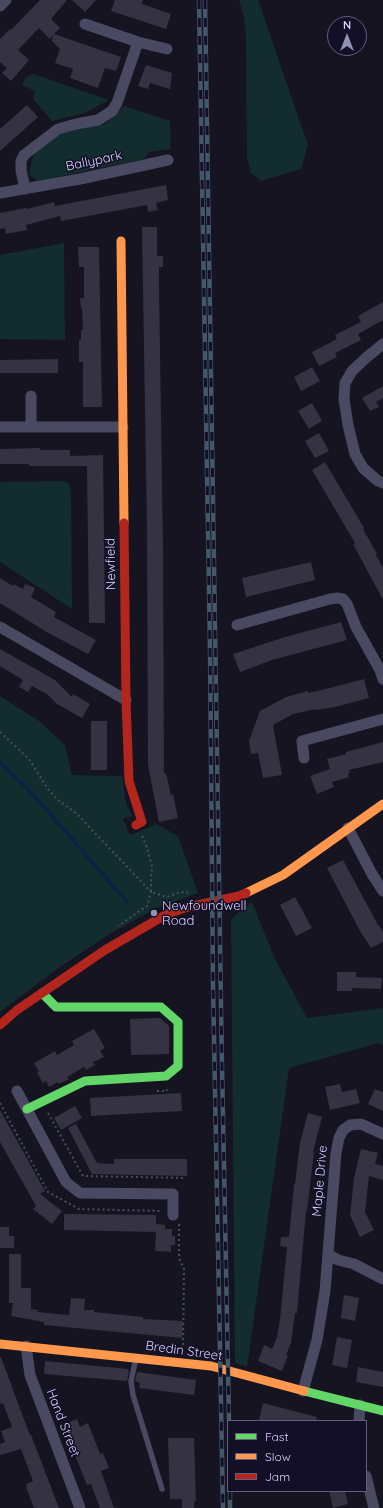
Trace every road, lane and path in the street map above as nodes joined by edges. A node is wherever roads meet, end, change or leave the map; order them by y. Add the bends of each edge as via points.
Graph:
1 (6, 0) edge
2 (0, 6) edge
3 (85, 24) dead end
4 (138, 42) junction
5 (166, 48) dead end
6 (168, 160) dead end
7 (25, 189) junction
8 (0, 193) edge
9 (121, 241) dead end
10 (383, 344) edge
11 (31, 396) dead end
12 (31, 426) junction
13 (0, 427) edge
14 (123, 427) junction
15 (383, 483) edge
16 (237, 625) dead end
17 (0, 627) edge
18 (383, 679) edge
19 (126, 700) junction
20 (383, 719) edge
21 (0, 732) edge
22 (304, 758) dead end
23 (383, 804) edge
24 (136, 825) joint
25 (348, 828) junction
26 (383, 891) edge
27 (151, 892) junction
28 (188, 907) junction
29 (122, 940) junction
30 (42, 993) junction
31 (0, 1025) edge
32 (166, 1076) junction
33 (16, 1091) dead end
34 (151, 1091) dead end
35 (0, 1103) edge
36 (2, 1107) dead end
37 (27, 1109) junction
38 (45, 1109) dead end
39 (383, 1134) edge
40 (186, 1178) dead end
41 (176, 1218) joint
42 (328, 1254) junction
43 (383, 1279) edge
44 (0, 1344) edge
45 (26, 1346) junction
46 (136, 1357) junction
47 (182, 1362) junction
48 (303, 1391) junction
49 (360, 1406) junction
50 (383, 1411) edge
51 (359, 1420) edge
52 (367, 1480) edge
53 (162, 1489) dead end
54 (80, 1508) edge
55 (374, 1508) edge

1 - 2 street
3 - 4 street
4 - 5 street
4 - 7 street via 112,111 98,120 58,129 24,155 21,170
6 - 7 street, Ballypark
7 - 8 street, Ballypark
9 - 14 street, Newfield
10 - 15 street via 352,371 345,383 344,399 355,454 363,468
11 - 12 street
12 - 13 street
12 - 14 street
14 - 19 street, Newfield
16 - 18 street via 330,599 343,599
17 - 19 street
19 - 24 street, Newfield via 129,781 142,822
20 - 22 street via 302,741
21 - 27 path via 29,759 58,800 76,813
23 - 25 street
24 - 27 path via 152,866
25 - 26 street
25 - 28 street via 283,875 239,896
27 - 28 path via 168,897 187,892
27 - 29 path via 147,906 117,928
28 - 29 street via 167,914
29 - 30 street
30 - 31 street
30 - 32 street via 56,1007 161,1007 178,1022 178,1066
32 - 34 path via 166,1091
32 - 37 street via 85,1081
33 - 37 street
35 - 36 path
37 - 41 street via 66,1182 80,1193 173,1194
38 - 40 path via 83,1176
39 - 42 street, Maple Drive via 361,1124 350,1125 343,1130 339,1138
41 - 47 path via 180,1258 184,1269
42 - 43 street
42 - 48 street, Maple Drive via 317,1340
44 - 45 street, Bredin Street
45 - 46 street, Bredin Street
45 - 54 street, Hand Street via 30,1375
46 - 47 street, Bredin Street
46 - 53 lane via 131,1381 133,1395
47 - 48 street, Bredin Street via 211,1366
48 - 49 street, Bredin Street
49 - 50 street, Bredin Street
49 - 51 street
52 - 55 street

